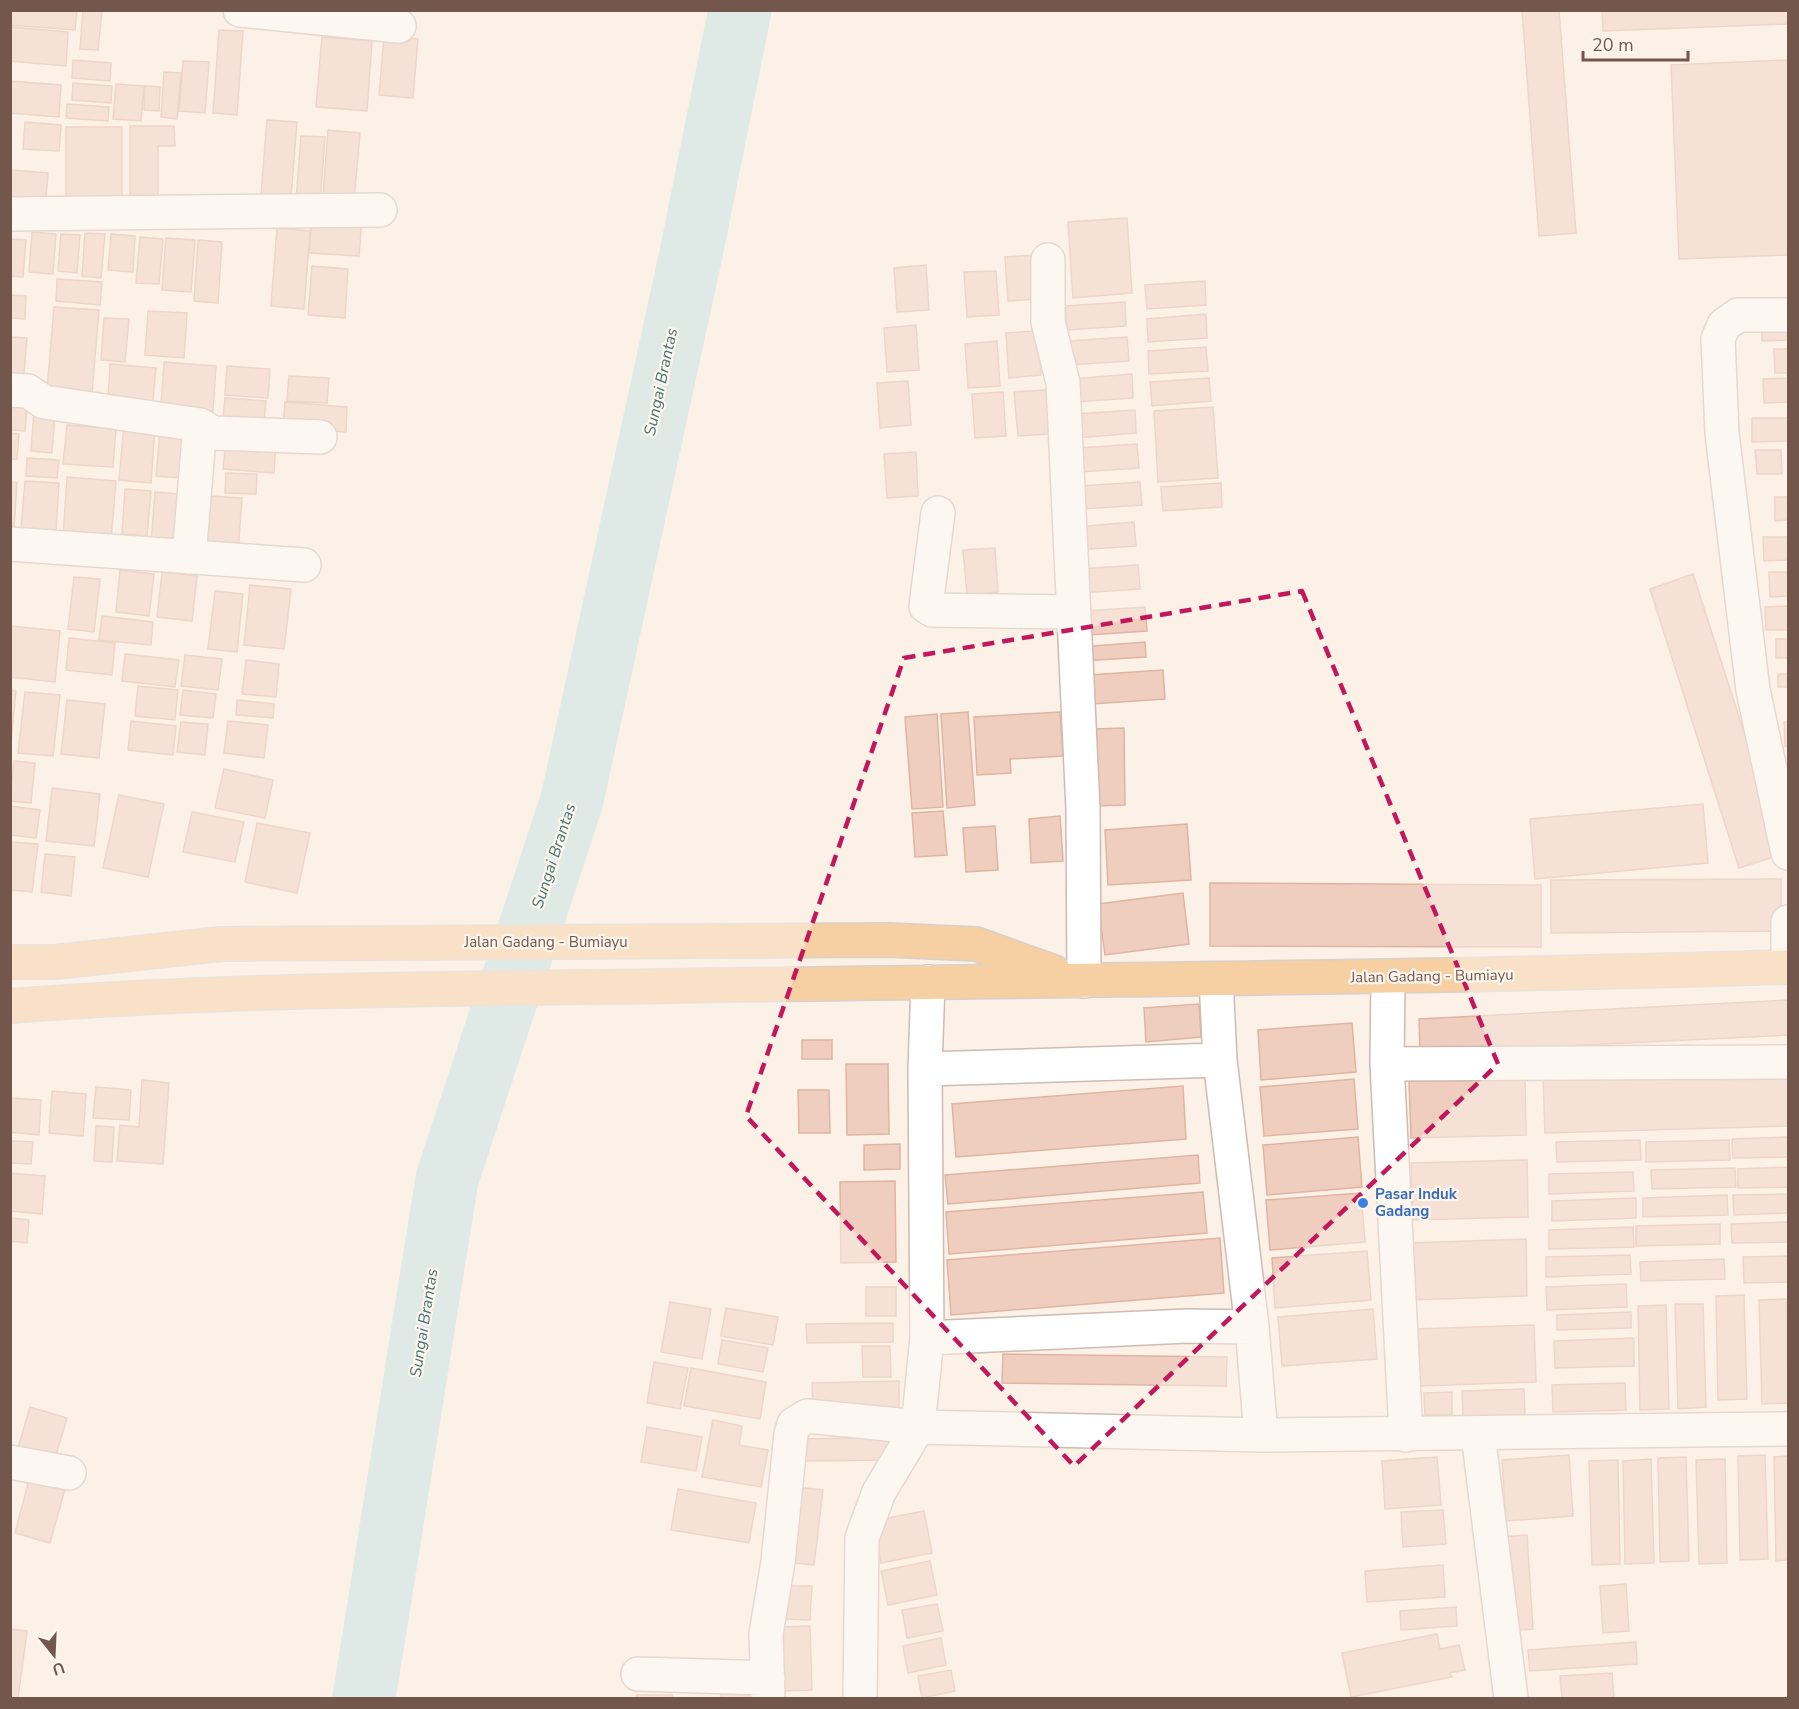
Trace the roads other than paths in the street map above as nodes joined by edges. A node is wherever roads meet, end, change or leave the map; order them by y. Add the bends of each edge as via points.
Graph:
1 (240, 10) edge
2 (399, 26) dead end
3 (380, 210) dead end
4 (10, 214) edge
5 (1048, 260) dead end
6 (1788, 315) edge
7 (10, 390) edge
8 (200, 425) junction
9 (320, 436) dead end
10 (938, 513) dead end
11 (10, 544) edge
12 (189, 557) junction
13 (304, 565) dead end
14 (1073, 612) junction
15 (1788, 853) edge
16 (1788, 922) edge
17 (1788, 959) edge
18 (10, 962) edge
19 (1788, 968) edge
20 (1388, 978) junction
21 (1216, 979) junction
22 (1080, 980) junction
23 (928, 982) junction
24 (10, 1006) edge
25 (1220, 1060) junction
26 (1788, 1062) edge
27 (1387, 1064) junction
28 (925, 1070) junction
29 (1252, 1327) junction
30 (927, 1338) junction
31 (918, 1427) junction
32 (1788, 1429) edge
33 (1478, 1434) junction
34 (1261, 1435) junction
35 (1406, 1435) junction
36 (10, 1461) edge
37 (69, 1473) dead end
38 (638, 1674) dead end
39 (768, 1688) edge
40 (860, 1698) edge
41 (1511, 1698) edge

1 - 2 street
3 - 4 street
5 - 14 street via 1048,322 1063,383
6 - 15 street via 1738,315 1724,325 1718,339 1722,433 1753,690
7 - 8 street via 28,391 44,402
8 - 9 street via 213,433
8 - 12 street
10 - 14 street via 926,606
11 - 12 street
12 - 13 street
14 - 22 street via 1083,809
16 - 17 street
18 - 22 main road, Jalan Gadang - Bumiayu via 55,962 221,944 889,940 976,944
19 - 20 main road, Jalan Gadang - Bumiayu
20 - 21 main road, Jalan Gadang - Bumiayu
20 - 27 street
21 - 22 main road, Jalan Gadang - Bumiayu
21 - 25 street
22 - 23 main road, Jalan Gadang - Bumiayu
23 - 24 main road, Jalan Gadang - Bumiayu via 230,992
23 - 28 street
25 - 28 street
25 - 29 street
26 - 27 street
27 - 35 street
28 - 30 street
29 - 30 street via 1187,1326
29 - 34 street
30 - 31 street
31 - 34 street
31 - 39 street via 814,1415 794,1425 766,1634
31 - 40 street via 879,1492 862,1538
32 - 33 street
33 - 35 street
33 - 41 street
34 - 35 street
36 - 37 street
38 - 39 street

